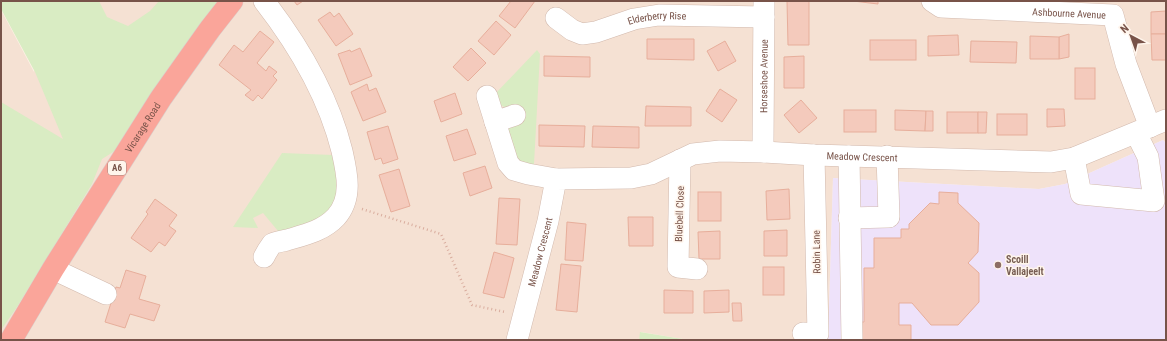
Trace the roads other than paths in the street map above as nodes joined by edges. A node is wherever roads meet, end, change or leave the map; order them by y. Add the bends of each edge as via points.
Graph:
1 (232, 1) edge
2 (264, 1) edge
3 (932, 1) edge
4 (1118, 8) edge
5 (764, 9) edge
6 (556, 17) dead end
7 (487, 96) dead end
8 (515, 115) dead end
9 (495, 122) junction
10 (1151, 127) edge
11 (764, 152) junction
12 (814, 155) junction
13 (849, 156) junction
14 (887, 156) junction
15 (1074, 158) junction
16 (680, 160) junction
17 (556, 179) junction
18 (1160, 201) edge
19 (849, 218) junction
20 (266, 244) dead end
21 (678, 268) dead end
22 (54, 269) junction
23 (106, 294) dead end
24 (516, 326) edge
25 (803, 333) dead end
26 (10, 340) edge
27 (852, 340) edge

1 - 22 highway, Vicarage Road / A6 via 162,98
2 - 20 street via 308,66 330,110 346,166 348,190 345,203 336,217 325,226 312,233
3 - 4 street, Ashbourne Avenue via 941,7
4 - 10 street, Ashbourne Avenue via 1126,64
5 - 6 street, Elderberry Rise via 659,15 634,19 582,34 572,30
5 - 11 street, Horseshoe Avenue
7 - 9 street, Meadow Crescent
8 - 9 street
9 - 17 street, Meadow Crescent via 508,162 514,170
10 - 15 street, Meadow Crescent
10 - 18 street, Ashbourne Avenue via 1148,157
11 - 12 street, Meadow Crescent
11 - 16 street, Meadow Crescent via 693,154
12 - 13 street, Meadow Crescent
12 - 25 street, Robin Lane via 818,334
13 - 14 street, Meadow Crescent
13 - 19 street
14 - 15 street, Meadow Crescent via 1051,162
14 - 19 street via 889,217
15 - 18 street via 1081,194
16 - 17 street, Meadow Crescent via 651,174 632,178
16 - 21 street, Bluebell Close
17 - 24 street, Meadow Crescent via 548,221
19 - 27 street
22 - 23 street
22 - 26 highway, Vicarage Road / A6

